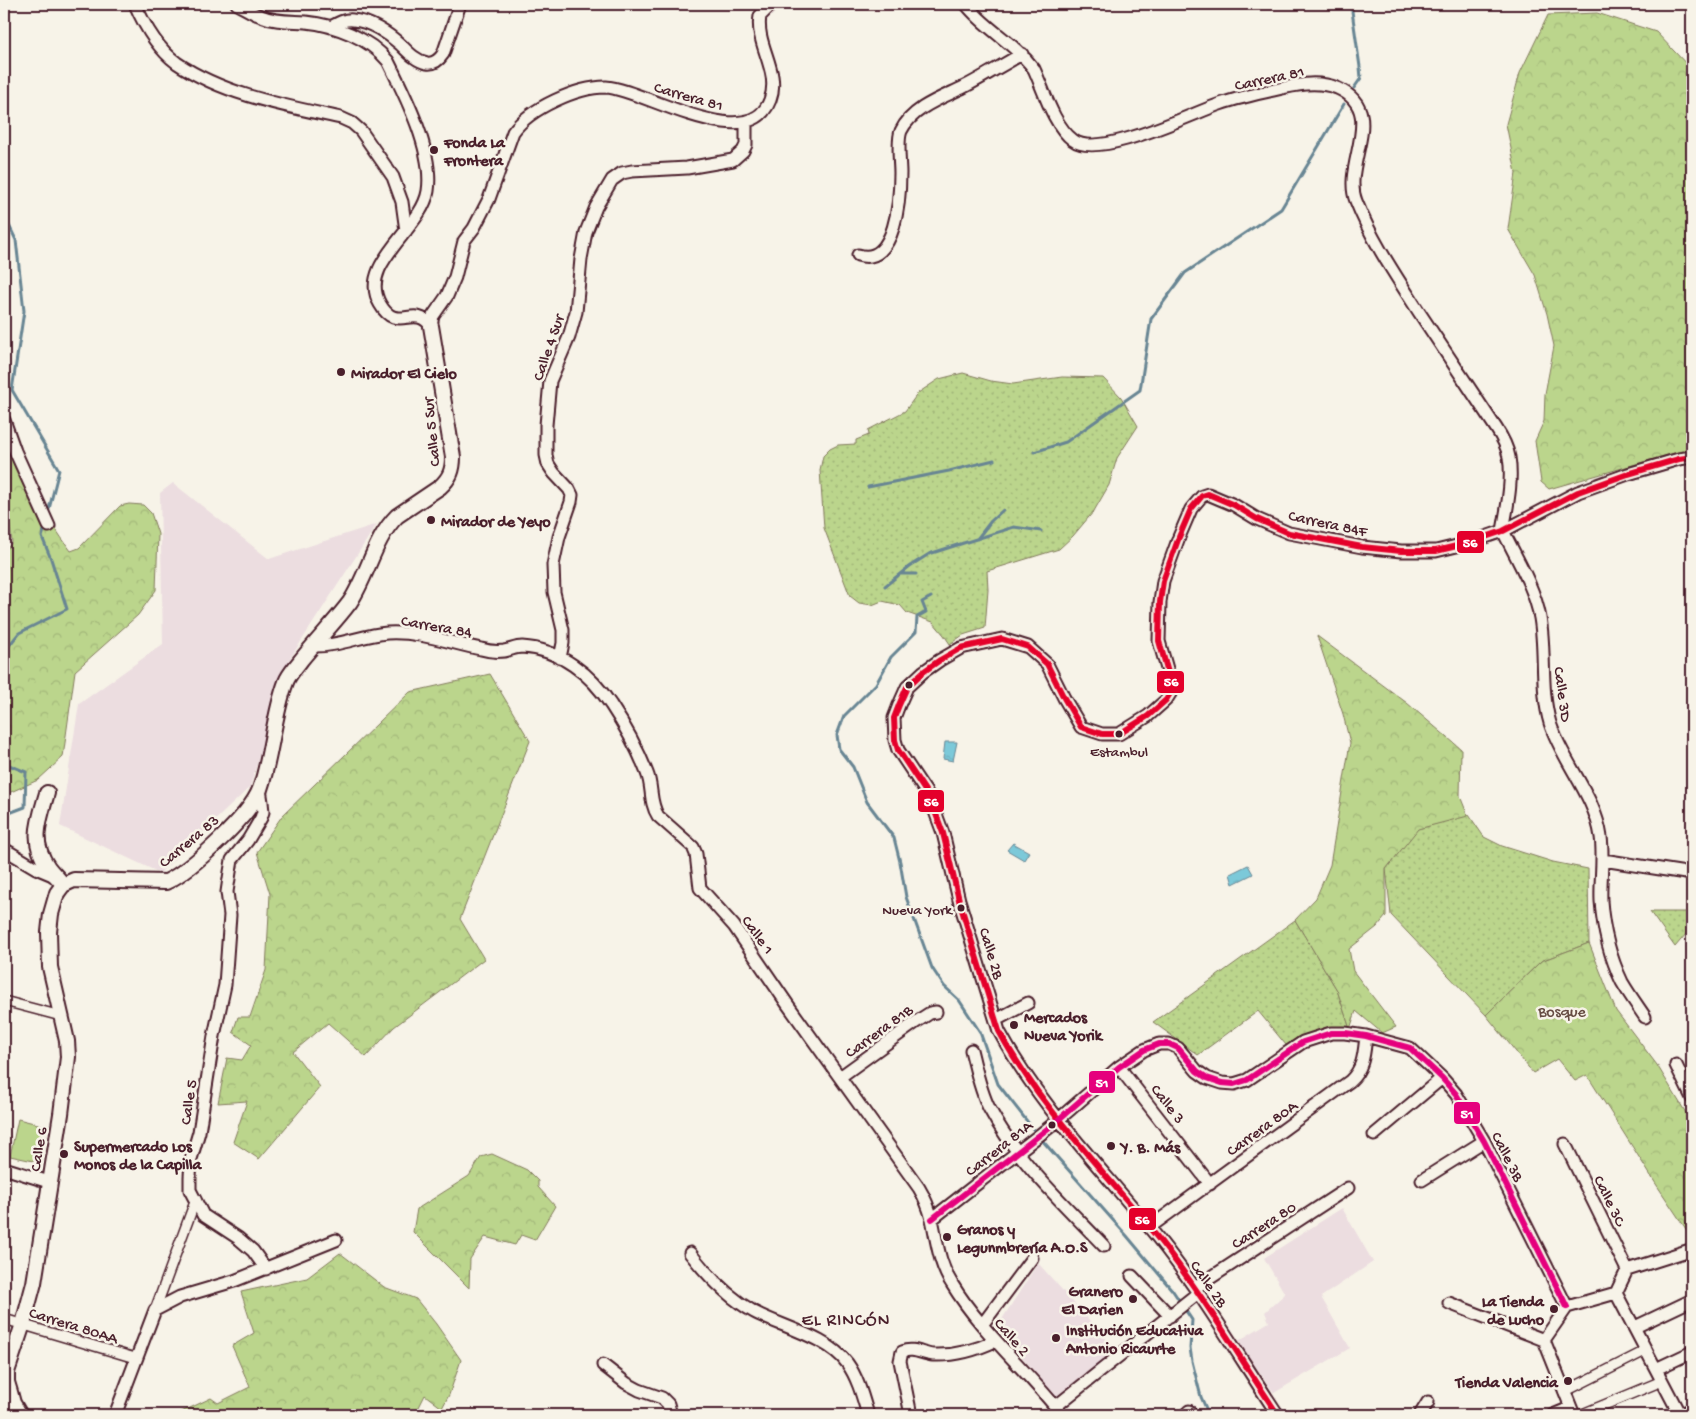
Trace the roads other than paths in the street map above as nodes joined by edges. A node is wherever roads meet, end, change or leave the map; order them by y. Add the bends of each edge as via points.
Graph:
1 (135, 4) edge
2 (237, 4) edge
3 (460, 4) edge
4 (772, 4) edge
5 (966, 4) edge
6 (331, 27) junction
7 (1022, 54) junction
8 (746, 121) junction
9 (406, 231) junction
10 (858, 255) dead end
11 (431, 326) junction
12 (4, 420) edge
13 (1692, 457) edge
14 (49, 526) dead end
15 (1503, 531) junction
16 (312, 646) junction
17 (526, 647) joint
18 (560, 658) junction
19 (1109, 735) joint
20 (260, 789) junction
21 (47, 793) dead end
22 (4, 849) edge
23 (1603, 860) junction
24 (1692, 874) edge
25 (61, 882) junction
26 (4, 1001) edge
27 (1028, 1003) dead end
28 (936, 1012) dead end
29 (60, 1016) junction
30 (1645, 1017) dead end
31 (996, 1020) junction
32 (1366, 1036) junction
33 (971, 1050) dead end
34 (1676, 1065) dead end
35 (1119, 1067) junction
36 (840, 1078) junction
37 (1442, 1078) junction
38 (1692, 1098) edge
39 (1058, 1120) junction
40 (1374, 1135) dead end
41 (1484, 1141) junction
42 (1565, 1144) dead end
43 (1018, 1152) junction
44 (4, 1168) edge
45 (1422, 1180) dead end
46 (49, 1182) junction
47 (1210, 1184) junction
48 (1348, 1188) dead end
49 (196, 1199) junction
50 (932, 1219) junction
51 (1150, 1228) junction
52 (336, 1240) dead end
53 (1104, 1246) dead end
54 (1690, 1250) dead end
55 (690, 1254) dead end
56 (1032, 1258) dead end
57 (266, 1269) junction
58 (1627, 1270) junction
59 (946, 1274) joint
60 (1132, 1276) dead end
61 (1197, 1291) junction
62 (1616, 1293) junction
63 (1692, 1300) edge
64 (1449, 1303) dead end
65 (1567, 1307) junction
66 (155, 1310) junction
67 (1173, 1314) junction
68 (4, 1319) edge
69 (23, 1324) junction
70 (982, 1325) junction
71 (1635, 1327) junction
72 (1544, 1340) junction
73 (995, 1341) junction
74 (1647, 1350) junction
75 (1692, 1352) edge
76 (135, 1358) junction
77 (603, 1365) dead end
78 (1656, 1369) junction
79 (1662, 1380) junction
80 (1564, 1392) junction
81 (1428, 1402) dead end
82 (1692, 1409) edge
83 (1058, 1411) edge
84 (1572, 1411) edge
85 (20, 1415) edge
86 (115, 1415) edge
87 (671, 1415) edge
88 (868, 1415) edge
89 (911, 1415) edge
90 (1278, 1415) edge
91 (1420, 1415) edge
92 (1554, 1415) edge
93 (1580, 1415) edge
94 (1680, 1415) edge

1 - 9 street via 148,29 176,62 207,80 283,105 348,120 357,127 393,177 402,202
2 - 6 street via 261,17
3 - 6 street via 443,54 431,63 422,61 365,23 346,20
4 - 8 street via 760,16 759,35 771,72 772,93 760,114
5 - 7 street, Carrera 81
6 - 9 street via 381,52 395,74 415,121 427,160 428,189 421,210
7 - 10 street via 939,98 910,119 900,133 897,216 888,242 872,256
7 - 15 street, Carrera 81 via 1034,69 1065,134 1086,145 1116,142 1219,104 1300,84 1324,84 1352,99 1362,118 1362,140 1355,159 1354,197 1387,263 1506,447 1509,481
8 - 11 street, Carrera 81 via 716,122 607,87 583,91 549,103 528,116 513,132 489,199 464,241 455,277 433,316
8 - 18 street, Calle 4 Sur via 746,145 733,160 687,168 632,171 617,176 602,193 586,232 576,312 550,381 546,426 548,464 572,495 553,565 563,643
9 - 11 street via 379,268 376,294 380,305 392,317 418,316
11 - 16 street, Calle 5 Sur via 453,457 452,472 440,487 392,522 358,591
12 - 14 street
13 - 15 street, Carrera 84F via 1628,474 1578,492
15 - 19 street, Carrera 84F via 1436,551 1372,548 1289,533 1216,497 1202,496 1191,509 1163,581 1159,641 1171,692 1148,716 1119,734
15 - 23 street, Calle 3D via 1530,586 1540,617 1544,686 1550,722 1557,742 1593,809 1601,836
16 - 17 street, Carrera 84 via 393,633 486,650
16 - 20 street, Calle 5 Sur via 286,682
17 - 18 street, Calle 1
18 - 36 street, Calle 1 via 582,671 605,695 647,773 655,811 695,850 700,888 734,926
19 - 31 street, Calle 2B via 1081,727 1047,664 1028,647 1002,639 961,648 940,660 907,687 899,705 894,718 898,750 930,798 943,833 959,900
20 - 25 street, Carrera 83 via 250,806 204,854 166,882
20 - 49 street, Calle 5 via 261,818 232,860 228,881 230,915 225,985 200,1132 191,1159 190,1190
21 - 25 street via 36,839 49,870
22 - 25 street
23 - 24 street
23 - 30 street, Calle 3D via 1601,901 1608,943 1622,982
25 - 29 street, Calle 6 via 53,903 49,932 50,967
26 - 29 street
27 - 31 street
28 - 36 street, Carrera 81B via 916,1022
29 - 46 street, Calle 6 via 68,1057
31 - 39 street, Calle 2B via 1008,1049
32 - 35 street, Carrera 81A via 1332,1033 1303,1042 1247,1080 1234,1084 1207,1078 1178,1048 1169,1044 1158,1044 1144,1050
32 - 37 street, Calle 3B via 1410,1048
32 - 47 street, Carrera 80A via 1357,1075
33 - 43 street via 988,1106
34 - 38 street
35 - 39 street, Carrera 81A
35 - 47 street, Calle 3
36 - 50 street, Calle 1 via 920,1188
37 - 40 street
37 - 41 street, Calle 3B via 1467,1110
39 - 43 street, Carrera 81A
39 - 51 street, Calle 2B
41 - 45 street
41 - 65 street, Calle 3B
42 - 58 street, Calle 3C
43 - 50 street, Carrera 81A
43 - 53 street
44 - 46 street
46 - 69 street, Calle 6 via 34,1283
47 - 51 street, Carrera 80A
48 - 61 street, Carrera 80
49 - 57 street, Calle 5 via 203,1216 238,1238
49 - 66 street
50 - 59 street, Calle 1
51 - 61 street, Calle 2B
52 - 57 street
54 - 58 street
55 - 88 street via 724,1290 753,1311 824,1343 846,1362 858,1382
56 - 70 street
57 - 66 street via 180,1297
58 - 62 street
59 - 70 street, Calle 2
60 - 67 street
61 - 67 street, Carrera 80
61 - 90 street, Calle 2B
62 - 65 street
62 - 71 street
63 - 71 street
64 - 72 street
65 - 72 street
66 - 76 street
67 - 83 street, Carrera 80
68 - 69 street, Carrera 80AA
69 - 76 street, Carrera 80AA
69 - 85 street, Calle 6 via 7,1372 13,1403
70 - 73 street, Calle 2
71 - 74 street
72 - 80 street
73 - 83 street, Calle 2
73 - 89 street via 945,1355 914,1350 900,1354
74 - 78 street
74 - 80 street
75 - 78 street
76 - 86 street
77 - 87 street via 626,1384 662,1398
78 - 79 street
79 - 93 street
79 - 94 street
80 - 84 street
81 - 91 street
82 - 94 street
84 - 92 street

